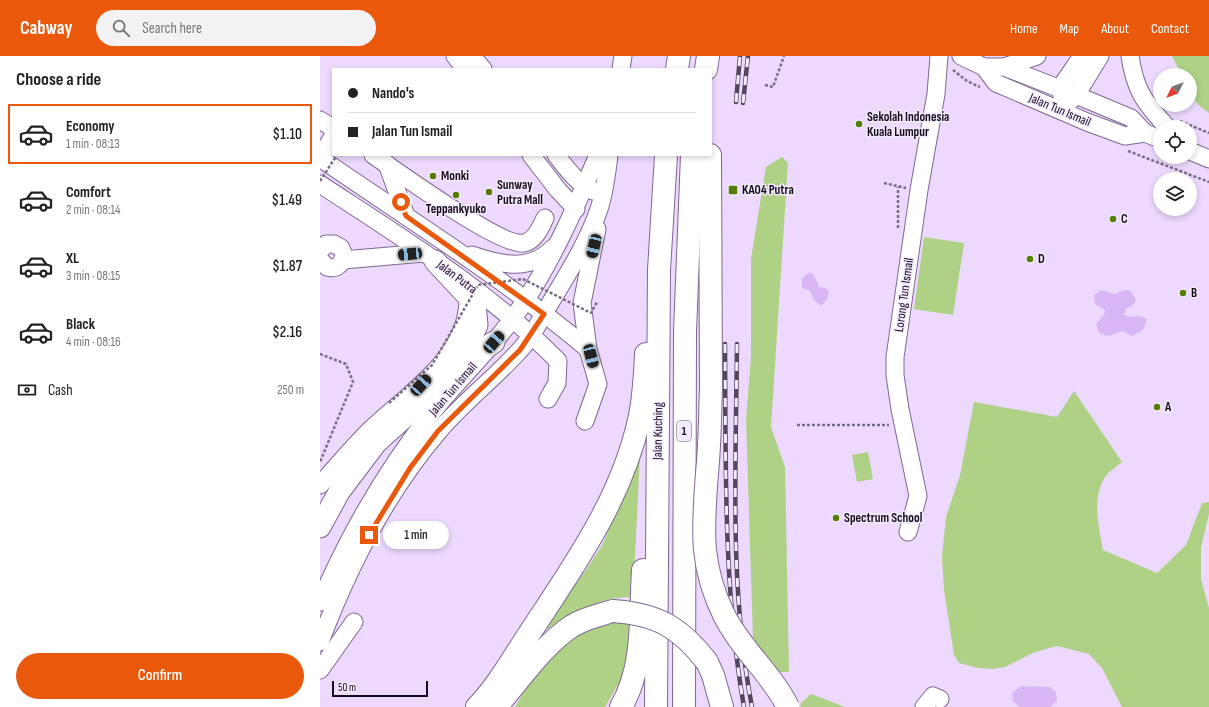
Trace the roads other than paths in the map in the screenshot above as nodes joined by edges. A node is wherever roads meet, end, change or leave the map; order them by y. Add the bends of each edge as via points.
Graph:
1 (455, 56) edge
2 (472, 56) edge
3 (623, 56) edge
4 (679, 56) edge
5 (708, 56) edge
6 (939, 56) edge
7 (961, 56) edge
8 (1037, 56) edge
9 (1082, 56) edge
10 (1100, 56) edge
11 (1130, 56) edge
12 (984, 67) junction
13 (1004, 67) junction
14 (464, 68) edge
15 (482, 68) edge
16 (621, 68) edge
17 (677, 68) edge
18 (706, 68) edge
19 (1067, 95) junction
20 (1041, 103) junction
21 (320, 120) edge
22 (1161, 120) edge
23 (1087, 122) junction
24 (332, 127) edge
25 (1152, 136) edge
26 (332, 138) edge
27 (375, 156) edge
28 (532, 156) edge
29 (557, 156) edge
30 (598, 156) edge
31 (609, 156) edge
32 (666, 156) edge
33 (692, 156) edge
34 (710, 156) edge
35 (320, 158) edge
36 (387, 164) junction
37 (320, 183) edge
38 (584, 187) junction
39 (601, 202) junction
40 (576, 209) junction
41 (406, 216) junction
42 (545, 218) dead end
43 (560, 241) junction
44 (451, 247) junction
45 (320, 250) edge
46 (429, 257) junction
47 (320, 260) edge
48 (343, 260) junction
49 (659, 270) junction
50 (468, 295) junction
51 (525, 300) junction
52 (544, 314) junction
53 (513, 318) junction
54 (531, 335) junction
55 (494, 342) junction
56 (588, 348) junction
57 (465, 362) junction
58 (548, 398) dead end
59 (658, 419) junction
60 (585, 421) dead end
61 (320, 485) edge
62 (320, 527) edge
63 (908, 532) dead end
64 (322, 589) edge
65 (354, 622) dead end
66 (320, 642) edge
67 (529, 669) junction
68 (320, 670) edge
69 (940, 699) dead end
70 (477, 707) edge
71 (496, 707) edge
72 (503, 707) edge
73 (622, 707) edge
74 (656, 707) edge
75 (684, 707) edge
76 (722, 707) edge
77 (788, 707) edge
78 (924, 707) edge

1 - 14 street
2 - 15 street
3 - 16 street
4 - 17 highway
5 - 18 highway
6 - 63 street, Lorong Tun Ismail via 936,94 919,190 895,357 895,375 918,496
7 - 12 street, Jalan Tun Ismail
8 - 13 street
9 - 19 street
10 - 19 street
11 - 22 street via 1132,73 1140,94
12 - 13 street, Jalan Tun Ismail
12 - 20 street, Jalan Tun Ismail via 996,82
13 - 19 street, Jalan Tun Ismail
19 - 20 street
19 - 23 street via 1071,111
19 - 25 street, Jalan Tun Ismail via 1131,118
20 - 23 street, Jalan Tun Ismail
21 - 24 street
23 - 25 street, Jalan Tun Ismail via 1125,136
26 - 35 street
27 - 36 street
28 - 40 street
29 - 38 street
30 - 38 street, Jalan Tun Ismail
31 - 39 street, Jalan Tun Ismail
32 - 49 highway, Jalan Kuching / 1
33 - 75 highway, Jalan Kuching / 1 via 685,332
34 - 77 highway, bridge via 711,386 704,512 706,564 724,615 780,691
35 - 41 street, Jalan Putra
36 - 41 street
36 - 42 street via 478,224 512,242 530,241
37 - 46 street, Jalan Putra
38 - 39 street
38 - 40 street, Jalan Tun Ismail
39 - 52 street, Jalan Tun Ismail via 576,258
39 - 56 street via 582,302
40 - 43 street, Jalan Tun Ismail
41 - 44 street, Jalan Putra
43 - 44 street via 546,256 518,265 491,262
43 - 51 street, Jalan Tun Ismail
44 - 51 street, Jalan Putra
45 - 48 street via 330,243 338,245 343,252
46 - 48 street
46 - 50 main road
46 - 53 street, Jalan Putra
47 - 48 street via 323,265 331,268 338,266
49 - 59 highway, Jalan Kuching / 1
49 - 70 highway via 648,324 639,420 620,480 609,506 565,580
50 - 57 main road via 475,304 477,325 467,348
50 - 61 street via 468,312 464,328 446,358 421,385 369,431
51 - 52 street, Jalan Putra
51 - 53 street, Jalan Tun Ismail
52 - 54 street, Jalan Tun Ismail
52 - 56 street, Jalan Putra
53 - 54 street, Jalan Putra
53 - 55 street, Jalan Tun Ismail
54 - 58 street, Jalan Putra via 558,361 558,383
54 - 66 street, Jalan Tun Ismail via 520,350 438,431 410,468 361,549 337,597
55 - 57 main road
55 - 64 street, Jalan Tun Ismail via 434,409 404,450
56 - 60 street via 598,384
57 - 62 main road via 376,443 339,492
59 - 73 highway via 652,433 635,678
59 - 74 highway, Jalan Kuching / 1
65 - 68 street
67 - 71 highway
67 - 72 highway
67 - 76 highway, bridge via 553,642 572,626 592,616 613,611 630,612 671,625 686,638 707,662 714,675
69 - 78 street via 933,696

